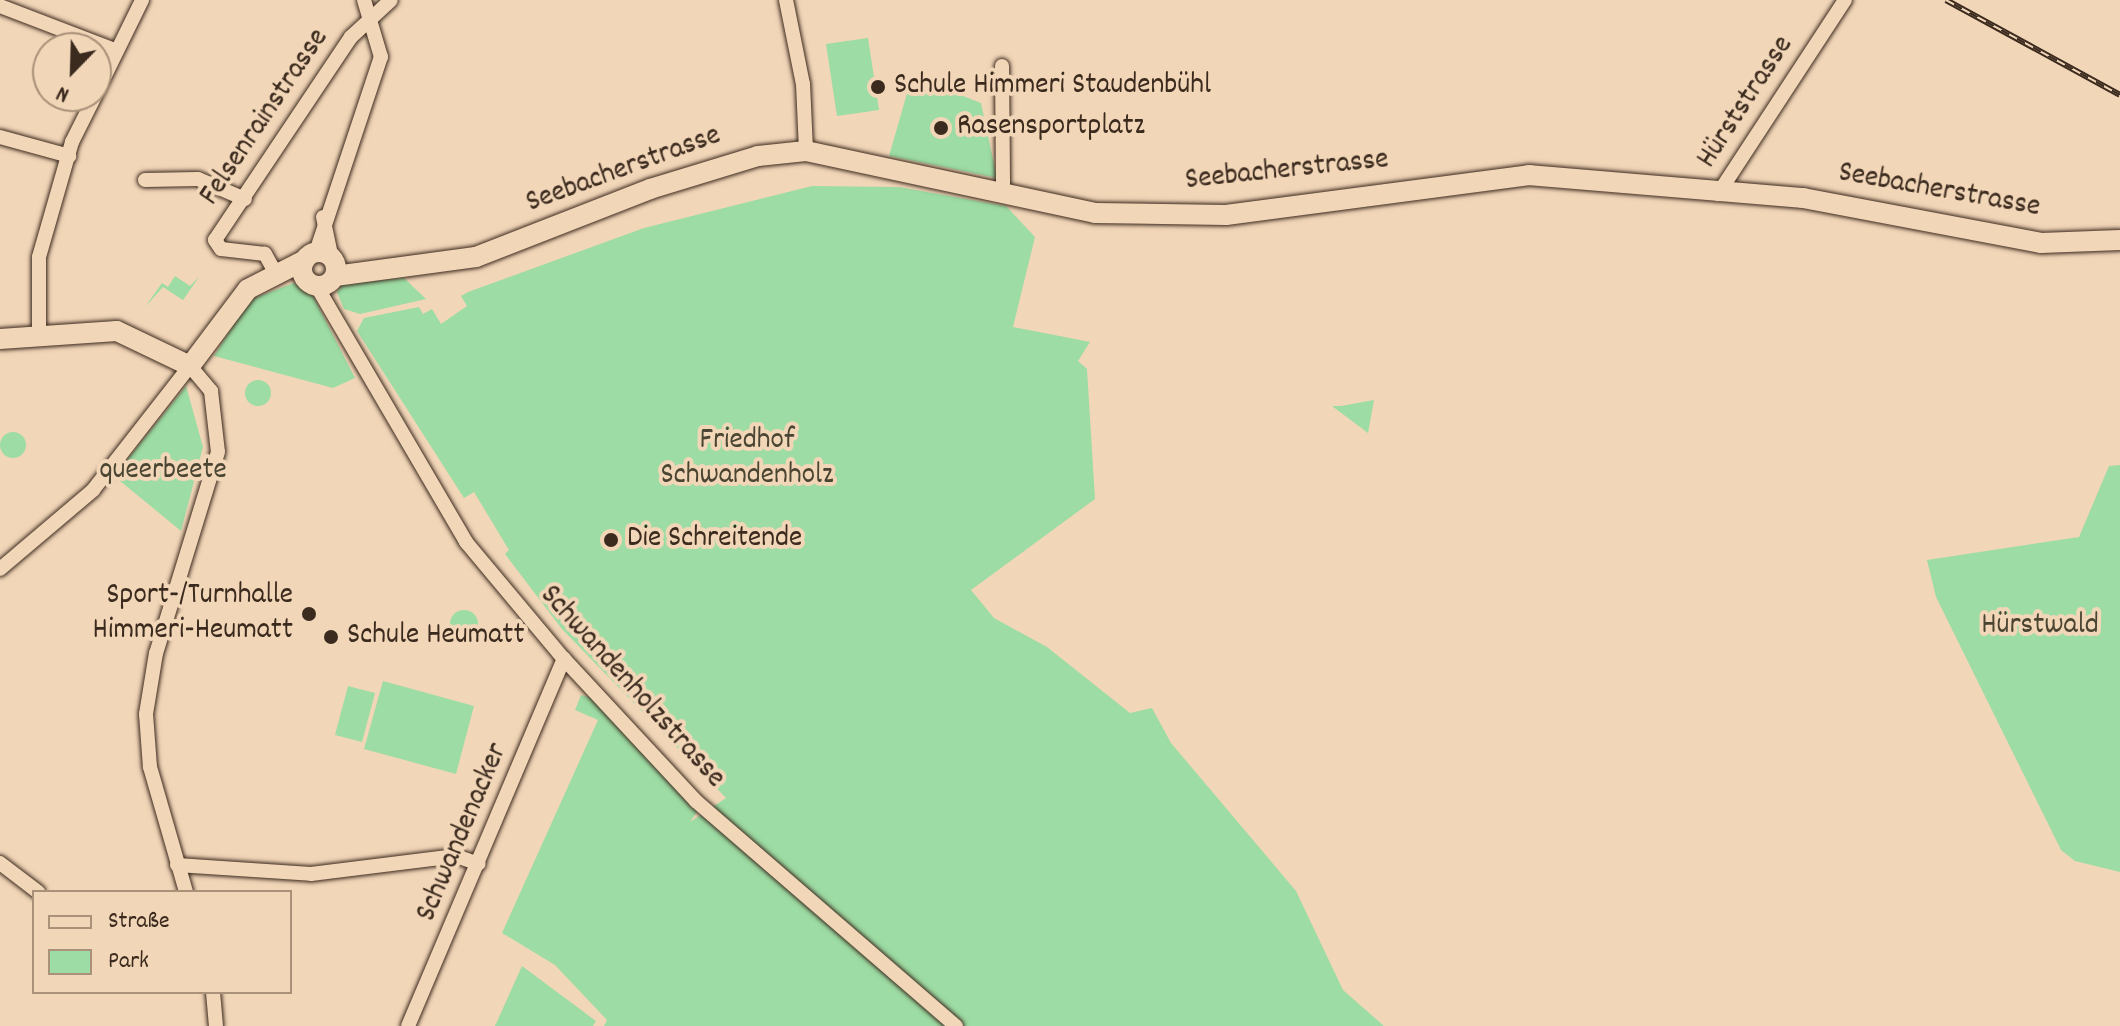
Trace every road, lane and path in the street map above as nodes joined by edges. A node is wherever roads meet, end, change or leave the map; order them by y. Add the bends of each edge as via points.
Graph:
1 (142, 0) edge
2 (364, 0) edge
3 (391, 0) edge
4 (786, 0) edge
5 (1845, 0) edge
6 (0, 6) edge
7 (368, 24) junction
8 (117, 51) junction
9 (112, 61) edge
10 (1002, 66) dead end
11 (88, 112) edge
12 (0, 137) edge
13 (806, 151) junction
14 (69, 156) junction
15 (145, 180) dead end
16 (1003, 193) junction
17 (1718, 194) junction
18 (245, 199) junction
19 (2120, 240) edge
20 (321, 268) junction
21 (275, 272) junction
22 (39, 335) junction
23 (0, 339) edge
24 (190, 366) junction
25 (0, 569) edge
26 (564, 659) junction
27 (0, 863) edge
28 (479, 864) junction
29 (177, 865) junction
30 (35, 890) edge
31 (185, 890) edge
32 (213, 994) edge
33 (216, 1026) edge
34 (408, 1026) edge
35 (956, 1026) edge

1 - 8 street
2 - 7 street, Felsenrainstrasse
3 - 7 street
4 - 13 street via 803,84
5 - 17 street, Hürststrasse
6 - 8 street
7 - 18 street, Felsenrainstrasse
7 - 20 street, Schwandenholzstrasse via 379,64 323,216
8 - 9 street
10 - 16 street
11 - 14 street
12 - 14 street
13 - 16 street, Seebacherstrasse
13 - 20 street, Seebacherstrasse via 758,156 650,189 476,257 384,270
14 - 22 street via 35,272
15 - 18 street via 198,179
16 - 17 street, Seebacherstrasse via 1095,213 1226,215 1488,176
17 - 19 street, Seebacherstrasse via 1833,203 2041,243
18 - 21 street, Felsenrainstrasse via 216,246 265,254
20 - 21 street, Seebacherstrasse
20 - 26 street, Schwandenholzstrasse via 339,323 466,542
21 - 24 street, Seebacherstrasse via 238,298
22 - 23 street
22 - 24 street via 117,331
24 - 25 street via 93,490
24 - 29 street via 211,391 218,452 156,653 146,714 150,767
26 - 28 street, Schwandenacker
26 - 35 street, Schwandenholzstrasse via 719,823
27 - 30 street
28 - 29 street via 456,856 311,874
28 - 34 street, Schwandenacker
29 - 31 street
32 - 33 street

